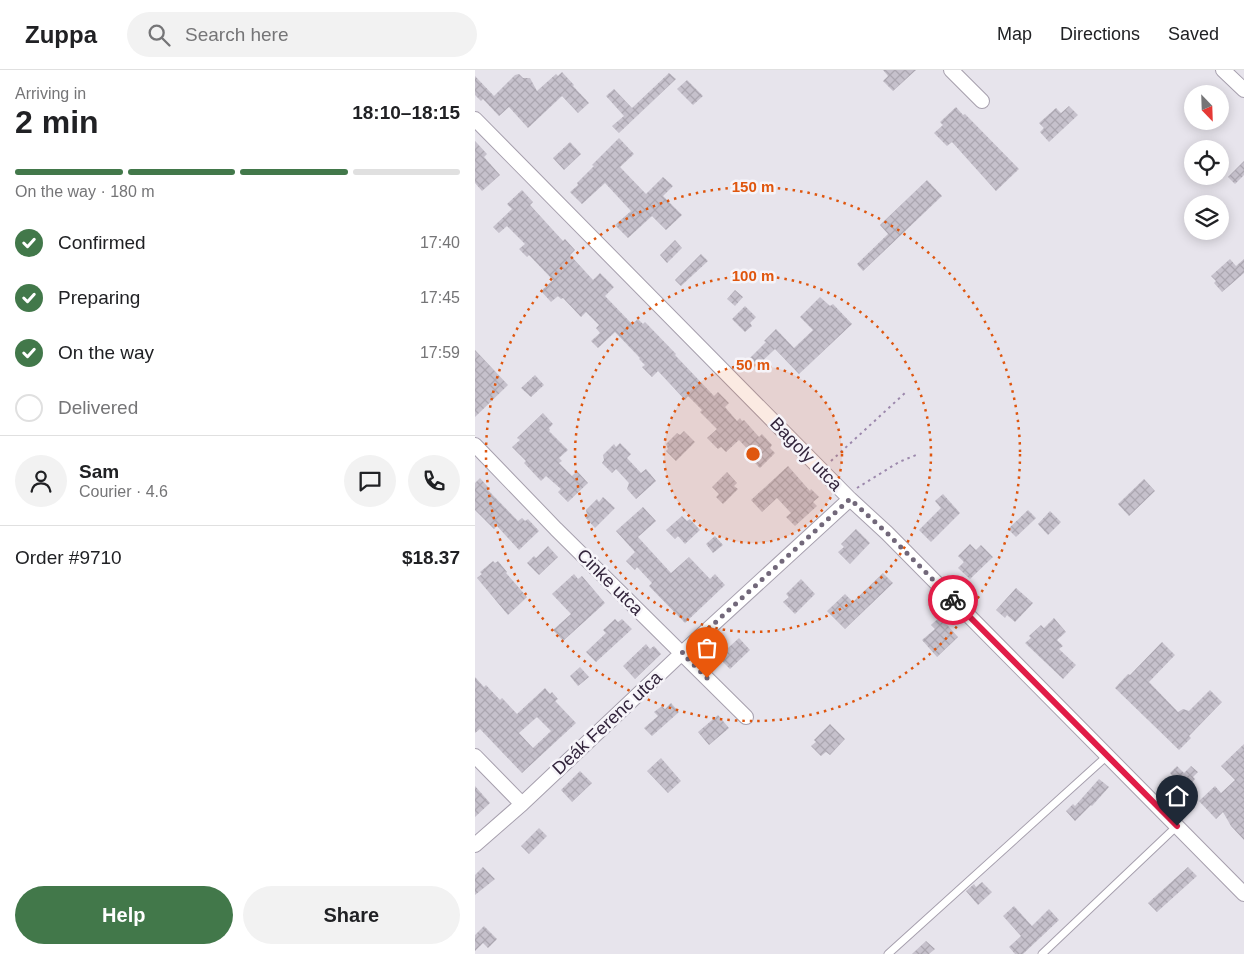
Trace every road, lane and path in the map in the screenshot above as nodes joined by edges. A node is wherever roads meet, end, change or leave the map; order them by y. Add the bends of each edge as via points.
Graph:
1 (951, 70) edge
2 (1223, 70) edge
3 (1244, 90) edge
4 (982, 101) dead end
5 (475, 119) edge
6 (905, 393) dead end
7 (475, 445) edge
8 (915, 455) dead end
9 (821, 469) junction
10 (848, 497) junction
11 (682, 653) junction
12 (746, 717) dead end
13 (475, 756) edge
14 (1107, 756) junction
15 (522, 804) junction
16 (1177, 826) junction
17 (475, 845) edge
18 (1244, 894) edge
19 (888, 954) edge
20 (1041, 954) edge

1 - 4 street
2 - 3 street
5 - 9 street, Bagoly utca
6 - 9 path
7 - 11 street, Cinke utca
8 - 10 path via 899,462
9 - 10 street, Bagoly utca
10 - 11 street, Deák Ferenc utca
10 - 14 street, Bagoly utca
11 - 12 street, Cinke utca
11 - 15 street, Deák Ferenc utca
13 - 15 street
14 - 16 street, Bagoly utca
14 - 19 lane
15 - 17 street, Deák Ferenc utca
16 - 18 street, Bagoly utca
16 - 20 lane

